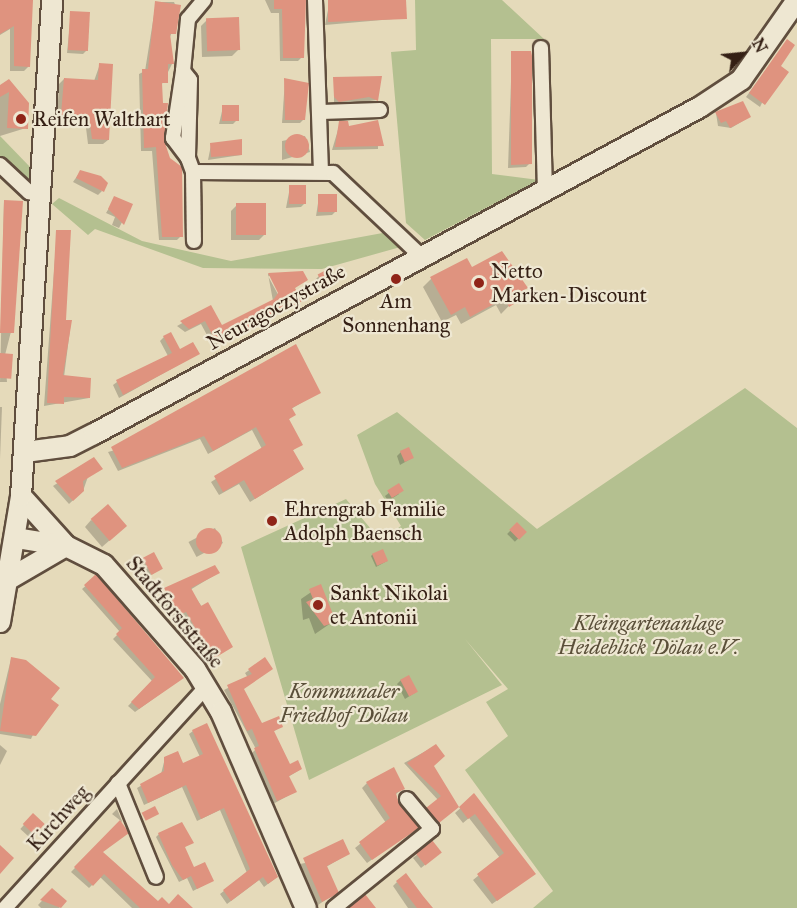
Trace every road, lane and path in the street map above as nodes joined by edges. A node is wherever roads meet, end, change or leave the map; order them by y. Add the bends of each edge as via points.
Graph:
1 (52, 0) edge
2 (204, 0) edge
3 (315, 0) edge
4 (797, 0) edge
5 (541, 48) dead end
6 (380, 110) dead end
7 (321, 112) junction
8 (0, 165) edge
9 (321, 171) junction
10 (193, 172) junction
11 (545, 188) junction
12 (42, 194) junction
13 (194, 241) dead end
14 (421, 256) junction
15 (25, 452) junction
16 (21, 496) junction
17 (16, 538) junction
18 (66, 546) junction
19 (9, 579) junction
20 (0, 622) edge
21 (207, 686) junction
22 (118, 783) junction
23 (407, 799) dead end
24 (156, 877) dead end
25 (297, 888) junction
26 (5, 908) edge
27 (294, 908) edge
28 (306, 908) edge
29 (334, 908) edge

1 - 12 main road
2 - 10 street via 188,19 183,71 190,80 188,158
3 - 7 street
4 - 11 main road, Neuragoczystraße via 741,80
5 - 11 street
6 - 7 street
7 - 9 street
8 - 12 street via 29,192
9 - 10 street
9 - 14 street via 333,173
10 - 13 street
11 - 14 main road, Neuragoczystraße
12 - 15 main road
14 - 15 main road, Neuragoczystraße via 70,446
15 - 16 main road
16 - 17 main road
16 - 18 main road
17 - 18 main road, Stadtforststraße
17 - 19 main road
18 - 19 main road
18 - 21 main road, Stadtforststraße via 112,572
19 - 20 main road
21 - 22 street, Kirchweg
21 - 25 main road, Stadtforststraße
22 - 24 street, Kirchweg
22 - 26 street, Kirchweg
23 - 29 street via 432,829
25 - 27 street
25 - 28 main road, Stadtforststraße

